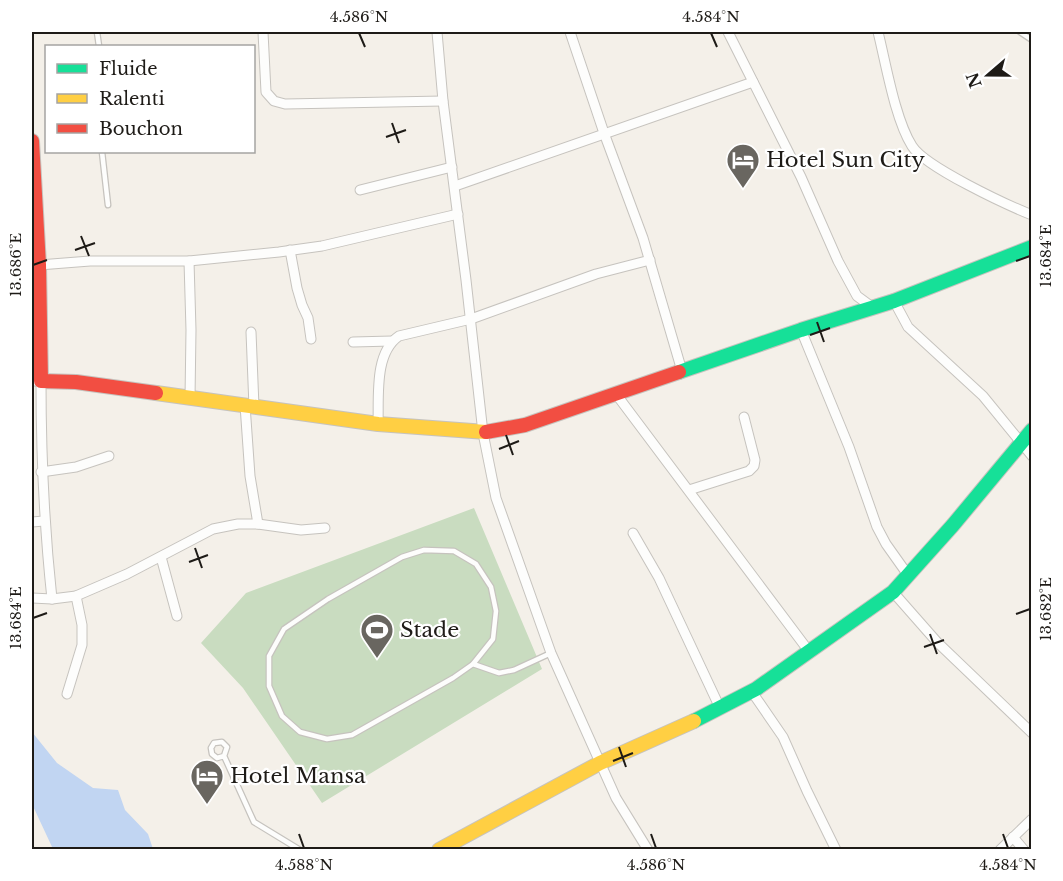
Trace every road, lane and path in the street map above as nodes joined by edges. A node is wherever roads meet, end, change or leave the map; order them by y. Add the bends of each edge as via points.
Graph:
1 (263, 32) edge
2 (437, 32) edge
3 (570, 32) edge
4 (728, 32) edge
5 (878, 32) edge
6 (1020, 32) edge
7 (1032, 40) edge
8 (753, 82) junction
9 (443, 101) junction
10 (604, 133) junction
11 (32, 141) edge
12 (102, 153) edge
13 (452, 167) junction
14 (455, 186) junction
15 (360, 190) dead end
16 (108, 205) dead end
17 (458, 214) junction
18 (1032, 215) edge
19 (1032, 247) edge
20 (291, 250) junction
21 (650, 260) junction
22 (189, 261) junction
23 (35, 263) edge
24 (894, 300) junction
25 (872, 308) junction
26 (471, 319) junction
27 (801, 330) junction
28 (251, 332) dead end
29 (311, 339) dead end
30 (392, 341) junction
31 (353, 342) dead end
32 (682, 371) junction
33 (36, 381) edge
34 (616, 394) junction
35 (190, 398) junction
36 (250, 406) junction
37 (744, 417) dead end
38 (378, 424) junction
39 (1032, 430) edge
40 (483, 433) junction
41 (1022, 444) junction
42 (109, 456) dead end
43 (1032, 456) edge
44 (41, 472) junction
45 (689, 490) junction
46 (32, 522) edge
47 (44, 522) junction
48 (258, 524) junction
49 (325, 528) dead end
50 (633, 532) dead end
51 (161, 556) junction
52 (908, 575) junction
53 (893, 592) junction
54 (76, 596) junction
55 (32, 598) edge
56 (52, 599) junction
57 (177, 616) dead end
58 (808, 650) junction
59 (551, 653) junction
60 (472, 664) junction
61 (752, 692) junction
62 (68, 694) dead end
63 (720, 708) junction
64 (1032, 733) edge
65 (224, 756) dead end
66 (600, 763) junction
67 (1032, 819) edge
68 (1013, 837) junction
69 (300, 849) edge
70 (439, 849) edge
71 (648, 849) edge
72 (836, 849) edge
73 (1000, 849) edge
74 (1024, 849) edge

1 - 9 street via 266,92 274,101
2 - 9 street
3 - 10 street
4 - 8 street
5 - 18 street via 903,129 914,149 945,172
6 - 7 lane
8 - 10 street
8 - 25 street via 838,261 857,296
9 - 13 street
10 - 14 street
10 - 21 street
11 - 23 street
12 - 16 lane
13 - 14 street
13 - 15 street
14 - 17 street
17 - 20 street
17 - 26 street
19 - 24 street
20 - 22 street
20 - 29 street
21 - 26 street via 596,274
21 - 32 street
22 - 23 street
22 - 35 street
23 - 33 street
24 - 25 street
24 - 41 street via 908,327 983,396
25 - 27 street
26 - 30 street via 406,333
26 - 40 street
27 - 32 street
27 - 52 street via 877,527
28 - 36 street
30 - 31 street
30 - 38 street via 382,357
32 - 34 street
33 - 35 street via 76,382
33 - 44 street
34 - 40 street via 525,425
34 - 45 street
35 - 36 street
36 - 38 street
36 - 48 street via 250,476
37 - 45 street via 753,466 749,471
38 - 40 street
39 - 41 street
40 - 59 street via 499,508
41 - 43 street
41 - 52 street
42 - 44 street via 76,467
44 - 47 street
45 - 58 street
46 - 47 street
47 - 56 street
48 - 49 street via 301,530
48 - 51 street via 213,529
50 - 63 street
51 - 54 street
51 - 57 street
52 - 53 street
53 - 58 street
53 - 64 street via 945,650
54 - 56 street
54 - 62 street via 82,645
55 - 56 street
58 - 61 street
59 - 60 lane via 499,673
59 - 66 street
60 - 60 lane via 352,735 327,739 300,732 282,716 269,686 269,656 284,629 337,593 402,557 424,550 454,551 476,564 491,587 496,611 493,639
61 - 63 street
61 - 72 street via 783,737
63 - 66 street
65 - 69 lane via 254,822
66 - 70 street
66 - 71 street via 616,798
67 - 68 street
68 - 73 street
68 - 74 street

